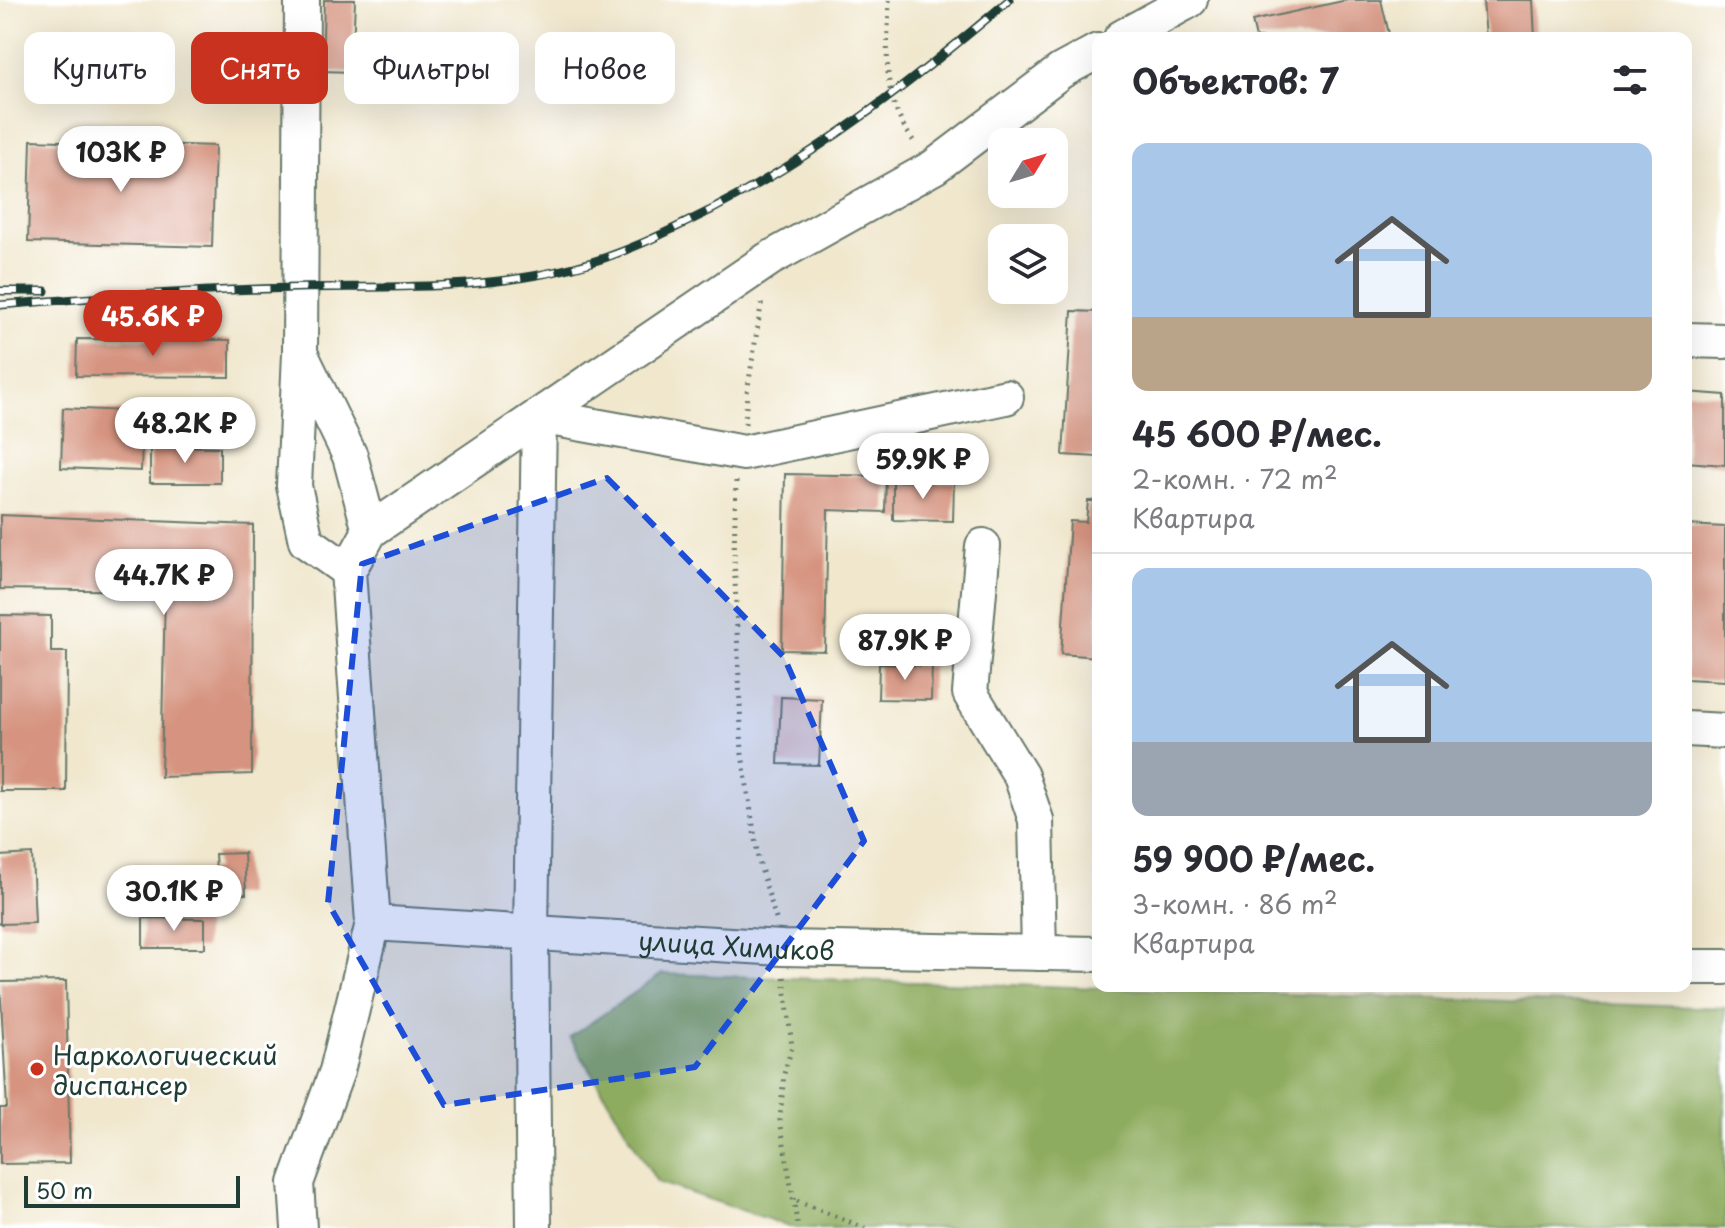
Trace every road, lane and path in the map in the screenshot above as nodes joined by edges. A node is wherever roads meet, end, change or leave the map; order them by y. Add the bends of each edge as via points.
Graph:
1 (302, 0) edge
2 (889, 0) edge
3 (1190, 0) edge
4 (1132, 32) edge
5 (1092, 54) edge
6 (934, 167) junction
7 (769, 259) junction
8 (1692, 340) edge
9 (1725, 341) edge
10 (300, 353) junction
11 (1006, 397) dead end
12 (539, 416) junction
13 (744, 453) junction
14 (370, 531) junction
15 (983, 546) dead end
16 (348, 571) junction
17 (1692, 729) edge
18 (1725, 731) edge
19 (373, 923) junction
20 (531, 933) junction
21 (782, 948) junction
22 (1039, 953) junction
23 (1092, 954) edge
24 (1692, 967) edge
25 (1725, 967) edge
26 (797, 1201) junction
27 (299, 1228) edge
28 (534, 1228) edge
29 (798, 1228) edge
30 (865, 1228) edge

1 - 10 street
2 - 6 path via 887,91 899,122
3 - 4 street
5 - 6 street via 1061,71
6 - 7 street
7 - 12 street
7 - 13 path via 747,393
8 - 9 street
10 - 14 street via 350,456
10 - 16 street via 294,486 306,541
11 - 13 street
12 - 13 street
12 - 14 street
12 - 20 street
13 - 21 path via 737,455 735,497 742,754 758,858
14 - 16 street
15 - 22 street via 970,693 1021,776 1036,820
16 - 19 street
17 - 18 street
19 - 20 street, улица Химиков
19 - 27 street via 337,1071 296,1183
20 - 21 street, улица Химиков
20 - 28 street
21 - 22 street, улица Химиков
21 - 26 path via 792,1047 780,1120
22 - 23 street, улица Химиков
24 - 25 street
26 - 29 path
26 - 30 path

